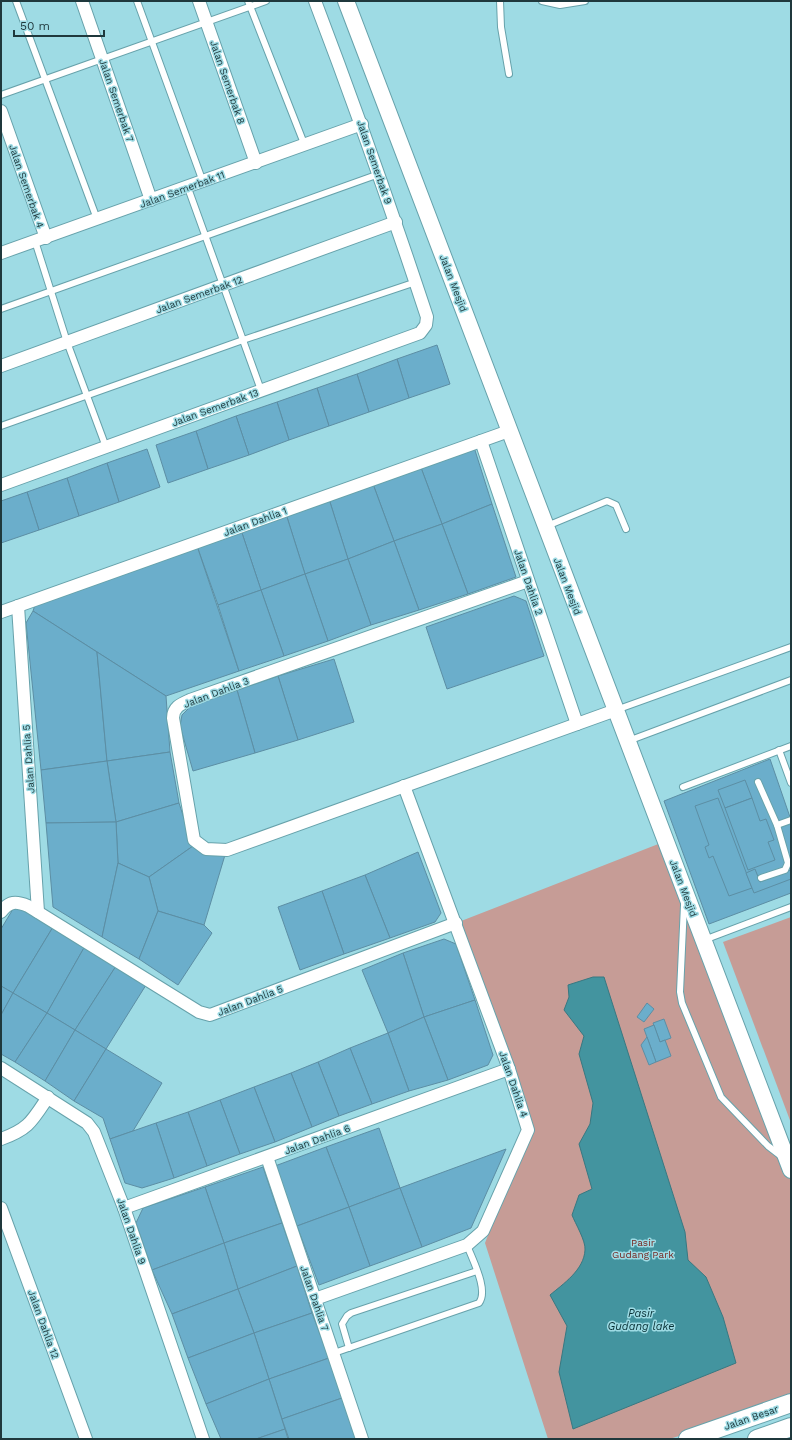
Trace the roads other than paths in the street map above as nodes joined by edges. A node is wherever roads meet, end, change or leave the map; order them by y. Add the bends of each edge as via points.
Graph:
1 (16, 1) edge
2 (82, 1) edge
3 (137, 1) edge
4 (199, 1) edge
5 (266, 1) edge
6 (315, 1) edge
7 (346, 1) edge
8 (500, 1) edge
9 (542, 1) edge
10 (585, 1) edge
11 (249, 4) edge
12 (207, 22) junction
13 (152, 41) junction
14 (102, 58) junction
15 (509, 74) dead end
16 (45, 79) junction
17 (1, 95) edge
18 (1, 112) edge
19 (362, 124) junction
20 (305, 146) junction
21 (256, 163) junction
22 (379, 174) junction
23 (203, 182) junction
24 (188, 188) junction
25 (151, 200) junction
26 (97, 219) junction
27 (396, 222) junction
28 (205, 236) junction
29 (40, 240) junction
30 (1, 253) edge
31 (416, 282) junction
32 (223, 286) junction
33 (51, 292) junction
34 (1, 309) edge
35 (426, 325) joint
36 (243, 340) junction
37 (67, 342) junction
38 (1, 366) edge
39 (261, 390) junction
40 (86, 395) junction
41 (1, 426) edge
42 (509, 431) junction
43 (480, 441) junction
44 (106, 446) junction
45 (1, 485) edge
46 (546, 527) junction
47 (626, 529) dead end
48 (528, 580) junction
49 (18, 606) junction
50 (1, 612) edge
51 (791, 647) edge
52 (791, 680) edge
53 (616, 710) junction
54 (577, 724) junction
55 (628, 741) junction
56 (791, 746) edge
57 (779, 750) junction
58 (758, 782) dead end
59 (791, 783) edge
60 (404, 786) junction
61 (683, 786) dead end
62 (791, 820) edge
63 (777, 825) junction
64 (761, 878) dead end
65 (685, 891) junction
66 (791, 907) edge
67 (1, 912) edge
68 (38, 912) junction
69 (456, 923) junction
70 (704, 940) junction
71 (1, 1068) edge
72 (509, 1069) junction
73 (48, 1096) junction
74 (1, 1139) edge
75 (267, 1157) junction
76 (789, 1165) edge
77 (1, 1208) edge
78 (124, 1208) junction
79 (467, 1245) junction
80 (476, 1271) junction
81 (315, 1299) junction
82 (349, 1348) junction
83 (334, 1353) junction
84 (789, 1403) edge
85 (791, 1427) edge
86 (86, 1439) edge
87 (203, 1439) edge
88 (362, 1439) edge
89 (688, 1439) edge
90 (757, 1439) edge

1 - 16 lane
2 - 14 street, Jalan Semerbak 7
3 - 13 lane
4 - 12 street, Jalan Semerbak 8
5 - 11 lane
6 - 19 street, Jalan Semerbak 9
7 - 42 main road, Jalan Mesjid
8 - 15 lane via 501,27
9 - 10 lane via 560,5
11 - 12 lane
11 - 20 lane
12 - 13 lane
12 - 21 street, Jalan Semerbak 8
13 - 14 lane
13 - 23 lane
14 - 16 lane
14 - 25 street, Jalan Semerbak 7
16 - 17 lane
16 - 26 lane
18 - 29 street, Jalan Semerbak 4
19 - 20 street, Jalan Semerbak 11
19 - 22 street, Jalan Semerbak 9
20 - 21 street, Jalan Semerbak 11
21 - 23 street, Jalan Semerbak 11
22 - 27 street, Jalan Semerbak 9
22 - 28 lane
23 - 24 street, Jalan Semerbak 11
24 - 25 street, Jalan Semerbak 11
24 - 28 lane
25 - 26 street, Jalan Semerbak 11
26 - 29 street, Jalan Semerbak 11
27 - 31 street, Jalan Semerbak 9
27 - 32 street, Jalan Semerbak 12
28 - 32 lane
28 - 33 lane
29 - 30 street, Jalan Semerbak 11
29 - 33 lane
31 - 35 street, Jalan Semerbak 9 via 427,317
31 - 36 lane
32 - 36 lane
32 - 37 street, Jalan Semerbak 12
33 - 34 lane
33 - 37 lane
35 - 39 street, Jalan Semerbak 13 via 420,333
36 - 39 lane
36 - 40 lane
37 - 38 street, Jalan Semerbak 12
37 - 40 lane
39 - 44 street, Jalan Semerbak 13
40 - 41 lane
40 - 44 lane
42 - 43 street, Jalan Dahlia 1
42 - 46 main road, Jalan Mesjid
43 - 48 street, Jalan Dahlia 2
43 - 49 street, Jalan Dahlia 1
44 - 45 street, Jalan Semerbak 13
46 - 47 lane via 607,501 616,505
46 - 53 main road, Jalan Mesjid
48 - 54 street, Jalan Dahlia 2
48 - 60 street, Jalan Dahlia 3 via 190,700 178,706 173,714 192,835 196,842 206,849 227,850
49 - 50 street, Jalan Dahlia 1
49 - 68 street, Jalan Dahlia 5
51 - 53 lane
52 - 55 lane
53 - 54 street
53 - 55 main road, Jalan Mesjid
54 - 60 street
55 - 65 main road, Jalan Mesjid
56 - 57 lane
57 - 59 lane
57 - 61 lane
58 - 63 lane
60 - 69 street, Jalan Dahlia 4
62 - 63 lane
63 - 64 lane via 788,867
65 - 70 main road, Jalan Mesjid
65 - 76 lane via 680,992 682,1003 721,1097
66 - 70 lane
67 - 68 street, Jalan Dahlia 5 via 6,905 16,902
68 - 69 street, Jalan Dahlia 5 via 199,1012 210,1015
69 - 72 street, Jalan Dahlia 4
70 - 76 main road, Jalan Mesjid
71 - 73 street, Jalan Dahlia 9
72 - 75 street, Jalan Dahlia 6
72 - 79 street, Jalan Dahlia 4 via 528,1130 482,1232
73 - 74 street via 27,1127
73 - 78 street, Jalan Dahlia 9 via 92,1128
75 - 78 street, Jalan Dahlia 6
75 - 81 street, Jalan Dahlia 7
77 - 86 street, Jalan Dahlia 12
78 - 87 street, Jalan Dahlia 9
79 - 80 lane
79 - 81 street, Jalan Dahlia 4
80 - 82 lane via 347,1316 342,1324
80 - 82 lane via 483,1294 479,1303
81 - 83 street, Jalan Dahlia 7
82 - 83 lane
83 - 88 street, Jalan Dahlia 7
84 - 89 main road, Jalan Besar
85 - 90 main road

